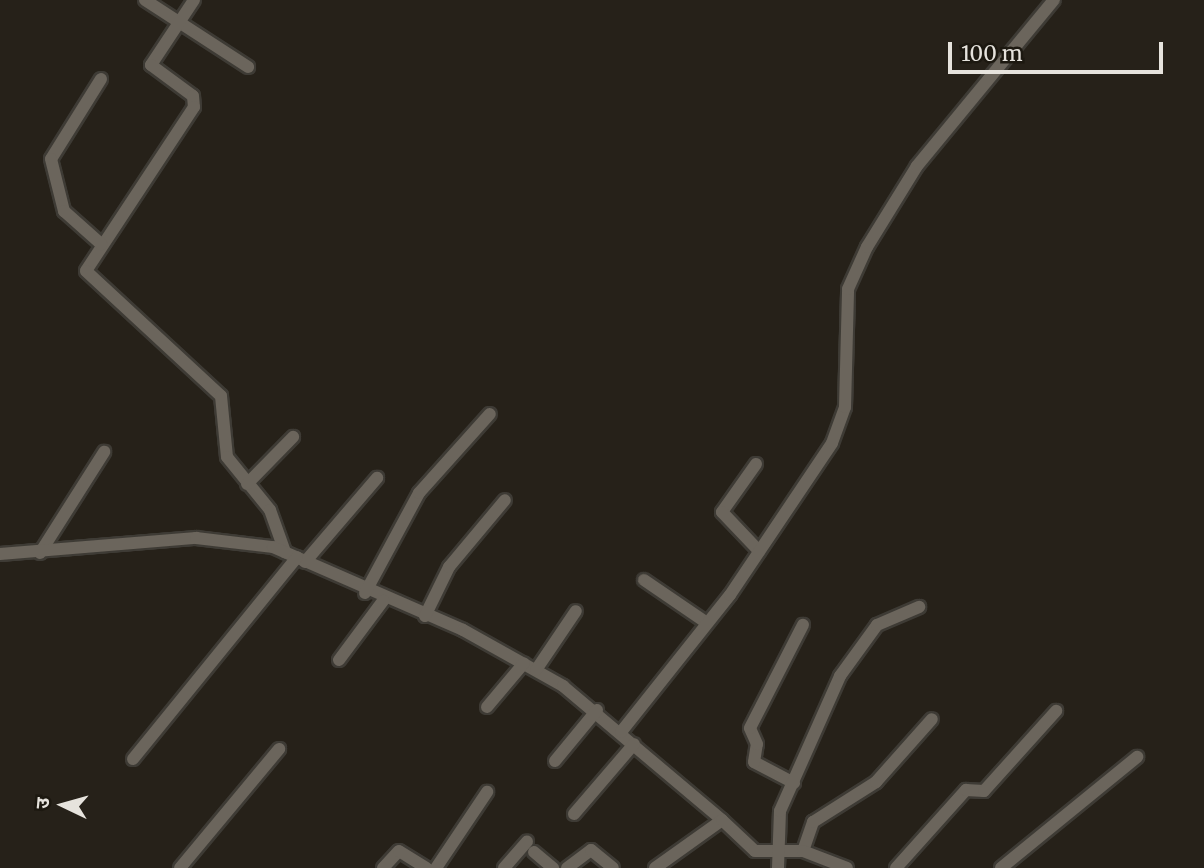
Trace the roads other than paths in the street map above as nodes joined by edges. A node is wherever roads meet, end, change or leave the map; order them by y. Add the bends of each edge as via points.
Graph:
1 (145, 0) edge
2 (194, 0) edge
3 (1054, 0) edge
4 (177, 22) junction
5 (248, 67) dead end
6 (101, 79) dead end
7 (101, 244) junction
8 (490, 414) dead end
9 (293, 437) dead end
10 (104, 452) dead end
11 (756, 464) dead end
12 (377, 478) dead end
13 (247, 484) junction
14 (505, 500) dead end
15 (759, 551) junction
16 (40, 553) junction
17 (0, 554) edge
18 (296, 557) junction
19 (644, 580) dead end
20 (365, 593) junction
21 (383, 601) junction
22 (919, 607) dead end
23 (576, 611) dead end
24 (425, 616) junction
25 (707, 623) junction
26 (803, 625) dead end
27 (339, 660) dead end
28 (524, 663) junction
29 (536, 670) junction
30 (486, 707) dead end
31 (597, 710) junction
32 (1056, 711) dead end
33 (932, 719) dead end
34 (621, 732) junction
35 (634, 744) junction
36 (279, 749) dead end
37 (1137, 757) dead end
38 (133, 759) dead end
39 (555, 761) dead end
40 (794, 783) junction
41 (487, 792) dead end
42 (574, 814) dead end
43 (722, 820) junction
44 (803, 851) junction
45 (776, 852) junction
46 (180, 868) edge
47 (383, 868) edge
48 (426, 868) edge
49 (436, 868) edge
50 (504, 868) edge
51 (553, 868) edge
52 (567, 868) edge
53 (613, 868) edge
54 (655, 868) edge
55 (778, 868) edge
56 (847, 868) edge
57 (896, 868) edge
58 (1001, 868) edge

1 - 4 street
2 - 4 street
3 - 15 street via 917,166 855,268 844,316 841,424
4 - 5 street
4 - 7 street via 151,65 194,96 194,107
6 - 7 street via 51,159 64,211
7 - 13 street via 87,265 88,278 221,396 227,457
8 - 20 street via 419,492
9 - 13 street
10 - 16 street
11 - 15 street via 722,512
12 - 18 street
13 - 18 street via 277,522
14 - 24 street via 449,567
15 - 25 street
16 - 17 street
16 - 18 street via 196,538
18 - 20 street
18 - 38 street
19 - 25 street
20 - 21 street
21 - 24 street
21 - 27 street
22 - 40 street via 906,618 883,620 850,660
23 - 29 street
24 - 28 street
25 - 34 street
26 - 40 street via 750,728 757,744 754,762
28 - 29 street
28 - 30 street
29 - 31 street
31 - 34 street
31 - 39 street
32 - 57 street via 984,791 965,790
33 - 44 street via 876,782 813,822
34 - 35 street
35 - 42 street
35 - 43 street
36 - 46 street
37 - 58 street
40 - 45 street via 776,823
41 - 49 street
43 - 45 street via 747,846
43 - 54 street
44 - 45 street
44 - 56 street
45 - 55 street
47 - 48 street via 399,851
50 - 51 street via 530,847
52 - 53 street via 592,850

